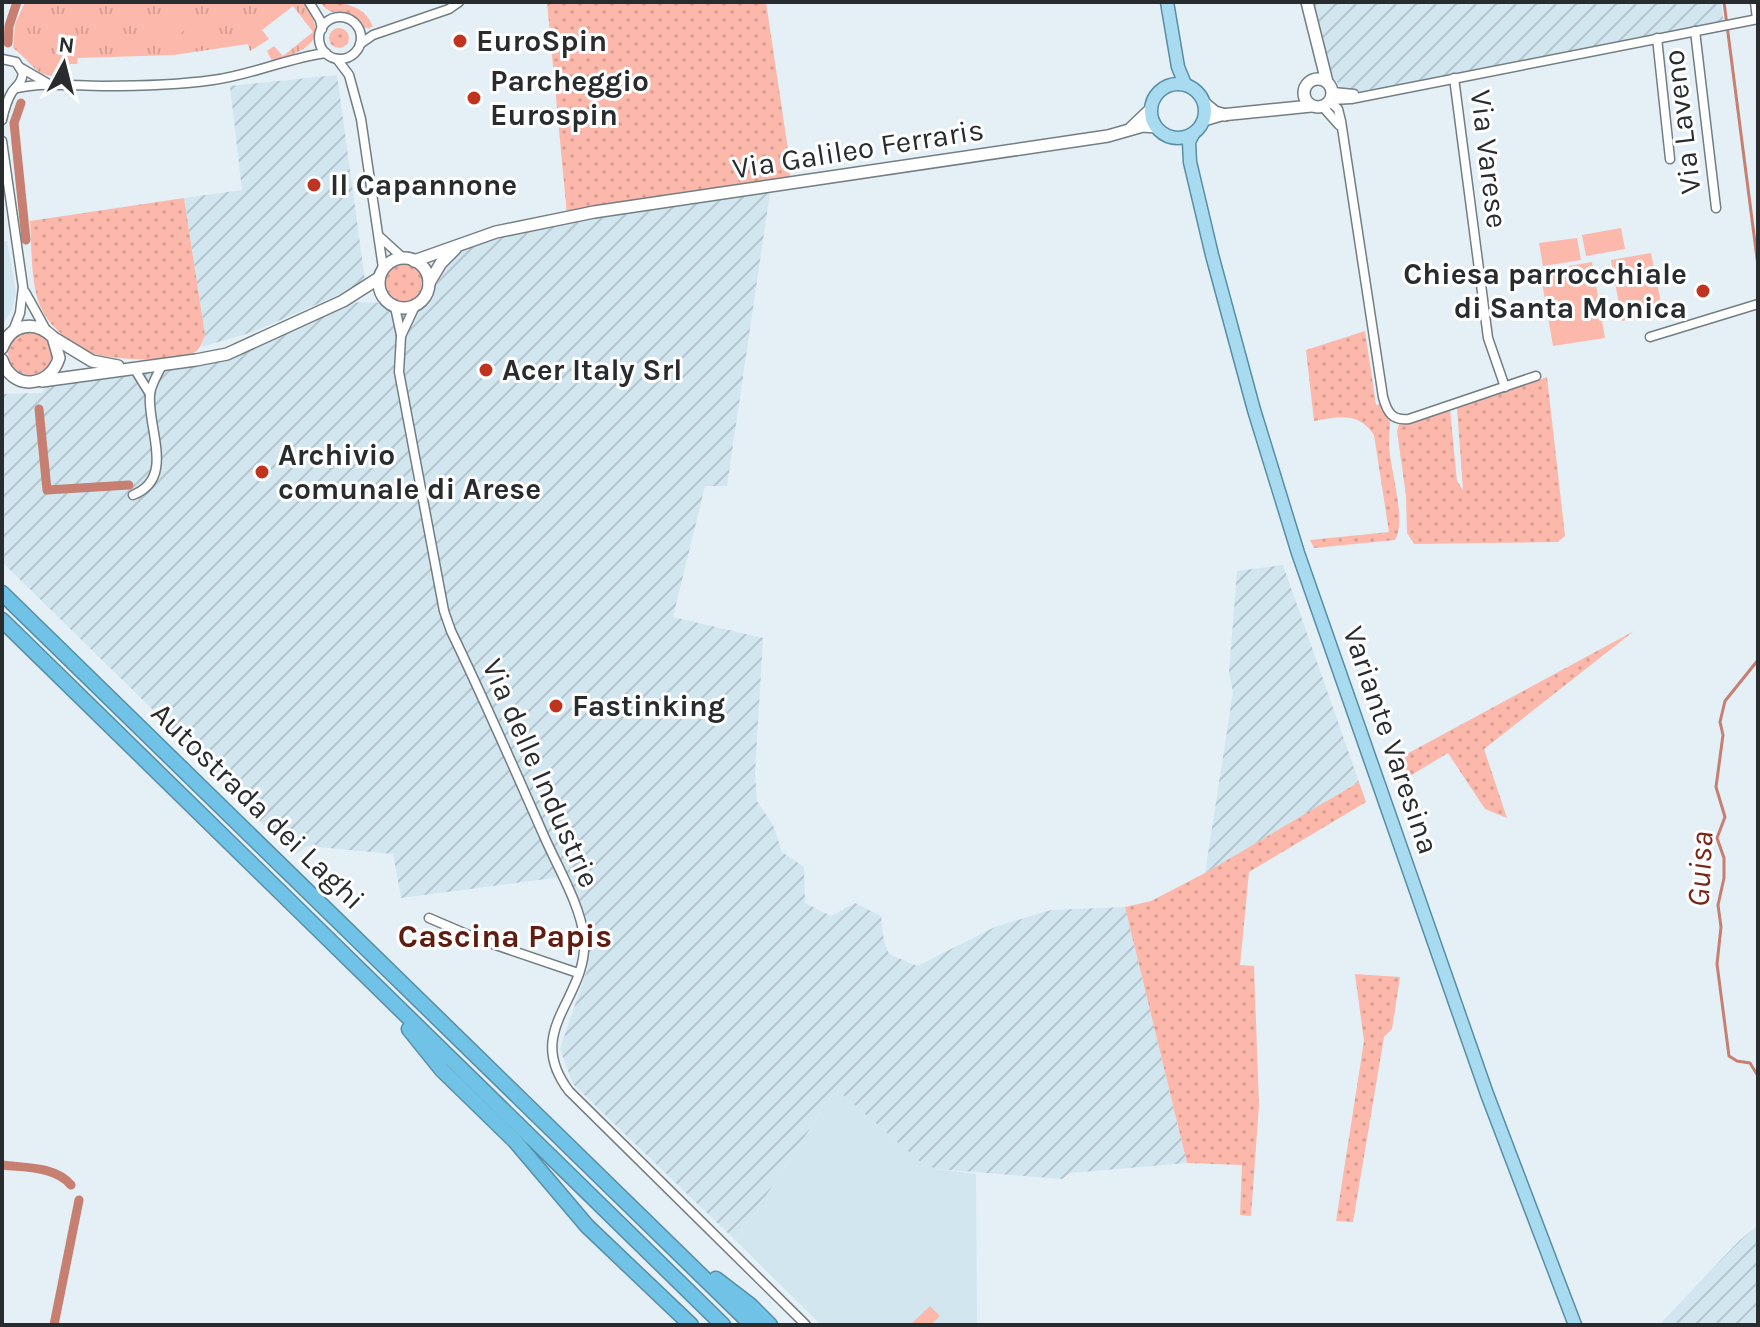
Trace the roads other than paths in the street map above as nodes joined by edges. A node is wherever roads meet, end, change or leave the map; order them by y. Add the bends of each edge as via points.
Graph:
1 (309, 2) edge
2 (315, 2) edge
3 (459, 2) edge
4 (1167, 2) edge
5 (1307, 2) edge
6 (1755, 2) edge
7 (334, 19) junction
8 (1758, 19) edge
9 (322, 29) junction
10 (360, 31) junction
11 (1695, 31) junction
12 (373, 35) junction
13 (1657, 38) junction
14 (320, 42) junction
15 (360, 44) junction
16 (1318, 47) junction
17 (2, 50) edge
18 (326, 53) junction
19 (352, 55) junction
20 (1176, 56) junction
21 (302, 57) junction
22 (6, 59) edge
23 (337, 59) junction
24 (21, 68) junction
25 (349, 75) junction
26 (1454, 78) junction
27 (47, 84) junction
28 (1185, 84) junction
29 (1167, 85) junction
30 (1308, 85) junction
31 (15, 89) junction
32 (2, 92) edge
33 (1326, 98) junction
34 (1204, 103) junction
35 (1151, 109) junction
36 (1266, 111) junction
37 (1225, 115) junction
38 (2, 120) edge
39 (1204, 120) junction
40 (1156, 127) junction
41 (1128, 130) junction
42 (1193, 134) junction
43 (1172, 137) junction
44 (2, 141) edge
45 (1670, 159) dead end
46 (1190, 162) junction
47 (1716, 208) dead end
48 (378, 235) junction
49 (460, 245) junction
50 (409, 259) junction
51 (381, 273) junction
52 (429, 283) junction
53 (23, 287) junction
54 (383, 299) junction
55 (343, 301) junction
56 (1758, 304) edge
57 (415, 306) junction
58 (395, 307) junction
59 (13, 331) junction
60 (50, 334) junction
61 (401, 336) junction
62 (1650, 337) dead end
63 (3, 344) edge
64 (162, 365) junction
65 (4, 367) edge
66 (134, 368) junction
67 (1536, 376) dead end
68 (42, 381) junction
69 (1505, 387) junction
70 (150, 394) junction
71 (133, 495) dead end
72 (2, 593) edge
73 (2, 620) edge
74 (429, 918) dead end
75 (578, 973) junction
76 (366, 976) junction
77 (662, 1237) junction
78 (689, 1325) edge
79 (723, 1325) edge
80 (752, 1325) edge
81 (770, 1325) edge
82 (806, 1325) edge
83 (1575, 1325) edge

1 - 9 street
2 - 7 street
3 - 12 street
4 - 20 main road
5 - 16 street
6 - 8 street
7 - 9 street
7 - 10 street via 346,19
8 - 11 street
9 - 14 street
10 - 12 street
10 - 15 street
11 - 13 street
11 - 47 street, Via Laveno
12 - 15 street
13 - 26 street
13 - 45 street
14 - 18 street
14 - 21 street
15 - 19 street
16 - 30 street via 1317,69
16 - 33 street
17 - 22 street
18 - 21 street
18 - 23 street
19 - 23 street
19 - 25 street
20 - 28 main road
20 - 29 main road
21 - 27 street via 213,80 133,86
22 - 24 street
23 - 25 street
24 - 27 street
24 - 31 street via 23,78
25 - 48 street
26 - 33 street
26 - 69 street, Via Varese via 1488,338
27 - 31 street
28 - 29 main road
28 - 34 main road
29 - 35 main road
30 - 33 street via 1321,79
30 - 33 street via 1305,99
30 - 36 street
31 - 32 street
31 - 38 street
33 - 36 street
33 - 69 street via 1343,137 1383,397 1390,413 1409,419
34 - 37 street
34 - 39 main road
35 - 40 main road
35 - 41 street, Via Galileo Ferraris
36 - 37 street
37 - 39 street
39 - 42 main road
40 - 41 street, Via Galileo Ferraris
40 - 43 main road, Variante Varesina
41 - 49 street, Via Galileo Ferraris via 594,212 496,232
42 - 43 main road
42 - 46 main road, Variante Varesina
43 - 46 main road, Variante Varesina
44 - 53 street
46 - 83 main road, Variante Varesina via 1246,382 1298,553 1487,1094
48 - 50 street
48 - 51 street
49 - 50 street, Via Galileo Ferraris
49 - 52 street
50 - 51 street via 389,263
50 - 52 street via 425,270
51 - 54 street
51 - 55 street
52 - 57 street
53 - 59 street
53 - 60 street
54 - 55 street
54 - 58 street
55 - 64 street via 243,349
56 - 62 street
57 - 58 street
57 - 61 street, Via delle Industrie
58 - 61 street, Via delle Industrie
59 - 60 street via 29,325
59 - 63 street
60 - 66 street via 92,361
60 - 68 street via 59,350 57,365
61 - 75 street, Via delle Industrie via 403,399 447,620 578,915 584,939
64 - 66 street
64 - 70 street
65 - 68 street via 22,382
66 - 68 street
66 - 70 street
67 - 69 street
70 - 71 street via 156,474 148,488
72 - 77 highway, Autostrada dei Laghi
73 - 76 highway, Autostrada dei Laghi
74 - 75 street
75 - 82 street, Via delle Industrie via 552,1039 551,1058 560,1079
76 - 78 highway via 442,1070 499,1124 587,1226
76 - 79 highway, Autostrada dei Laghi
77 - 80 highway, Autostrada dei Laghi
77 - 81 highway

